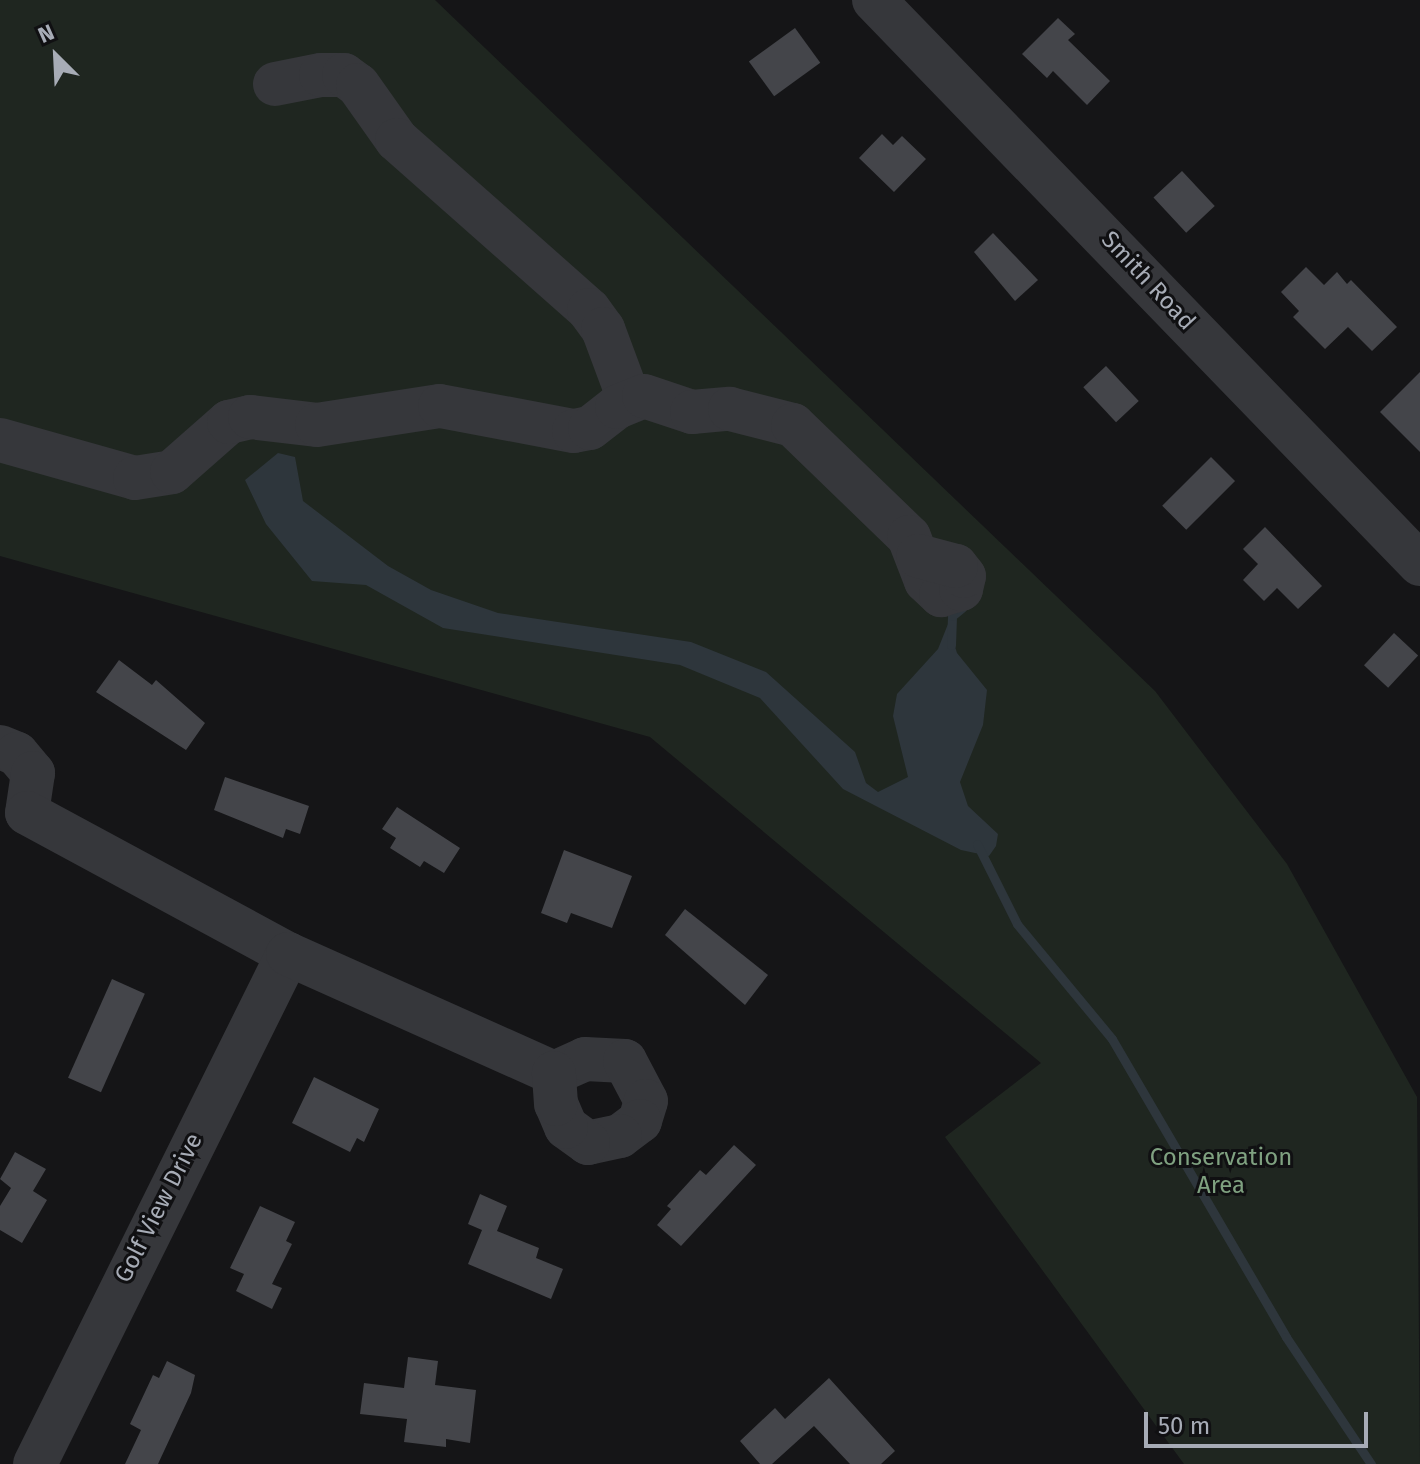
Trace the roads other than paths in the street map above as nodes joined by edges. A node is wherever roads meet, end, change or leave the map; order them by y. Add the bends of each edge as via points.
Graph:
1 (874, 0) edge
2 (275, 84) dead end
3 (629, 399) junction
4 (0, 440) edge
5 (918, 556) dead end
6 (1420, 564) edge
7 (0, 747) edge
8 (13, 819) edge
9 (288, 954) junction
10 (554, 1073) dead end
11 (35, 1464) edge

1 - 6 street, Smith Road
2 - 3 street via 344,75 358,85 397,140 589,310 603,329
3 - 4 street via 590,428 574,431 440,406 317,425 250,417 229,422 172,472 135,478
3 - 5 street via 644,396 692,412 730,409 793,425 909,537
7 - 8 street via 17,754 33,773
8 - 9 street
9 - 10 street
9 - 11 street, Golf View Drive

